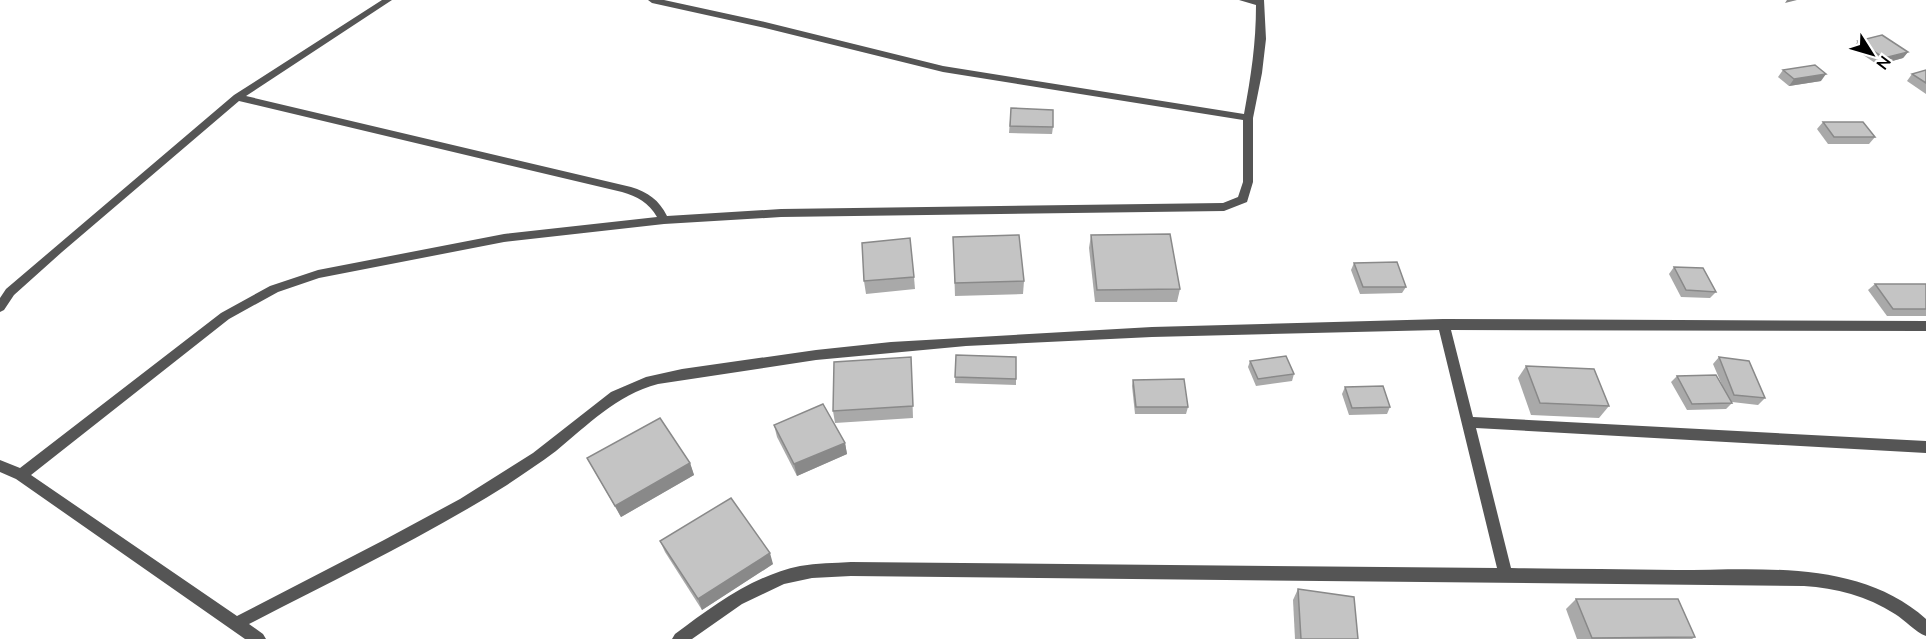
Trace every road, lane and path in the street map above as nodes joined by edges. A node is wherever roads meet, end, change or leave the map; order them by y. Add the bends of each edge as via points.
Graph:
1 (388, 0) edge
2 (652, 0) edge
3 (1243, 0) edge
4 (1260, 1) edge
5 (237, 97) junction
6 (1248, 118) junction
7 (664, 220) junction
8 (0, 307) edge
9 (1443, 324) junction
10 (1926, 326) edge
11 (1468, 422) junction
12 (1926, 447) edge
13 (0, 466) edge
14 (21, 475) junction
15 (1506, 575) junction
16 (235, 624) junction
17 (1926, 629) edge
18 (258, 639) edge
19 (681, 639) edge

1 - 5 street
2 - 6 street via 943,69
3 - 4 street
4 - 6 street via 1258,62
5 - 7 street via 602,183 640,194 657,205
5 - 8 street via 58,249 10,292
6 - 7 street via 1246,192 1243,200 1224,207 781,213
7 - 14 street via 504,238 318,274 274,289 225,316
9 - 10 street
9 - 11 street
9 - 16 street via 1253,327 903,346 812,354 645,382 617,394 539,456 448,512
11 - 12 street
11 - 15 street
13 - 14 street
14 - 16 street
15 - 17 street via 1751,577 1835,583 1896,607
15 - 19 street via 851,569 800,573 776,580
16 - 18 street

